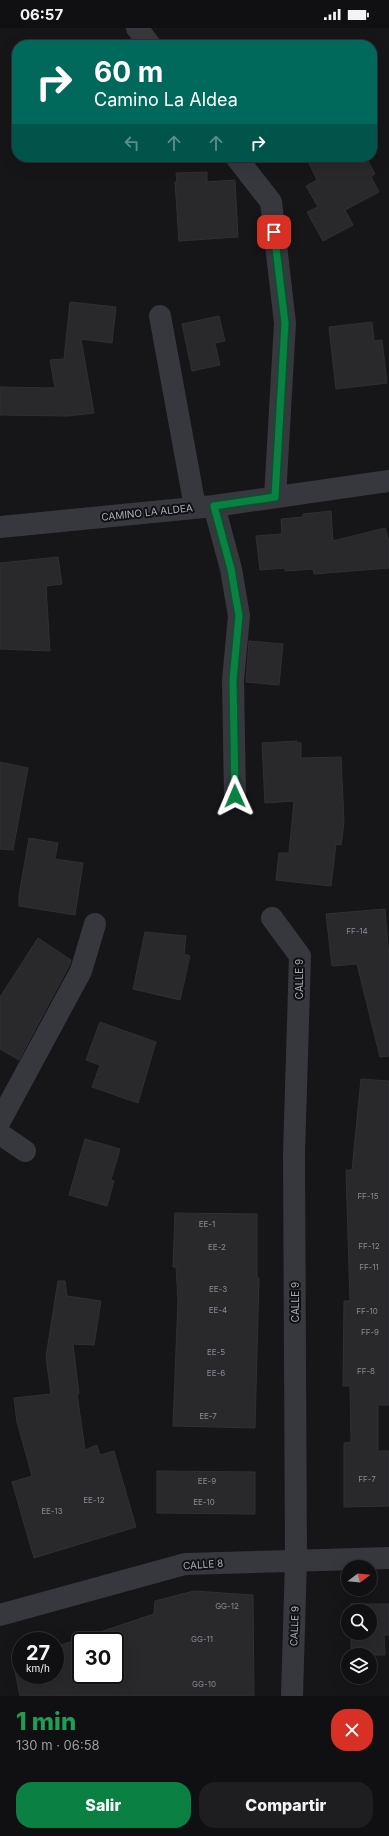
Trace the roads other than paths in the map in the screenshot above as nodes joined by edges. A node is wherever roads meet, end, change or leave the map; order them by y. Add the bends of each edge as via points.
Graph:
1 (137, 28) edge
2 (146, 40) edge
3 (240, 162) edge
4 (160, 316) dead end
5 (389, 481) edge
6 (275, 497) junction
7 (204, 506) junction
8 (0, 527) edge
9 (235, 796) dead end
10 (272, 918) dead end
11 (95, 924) dead end
12 (0, 1121) edge
13 (0, 1134) edge
14 (25, 1151) dead end
15 (389, 1558) edge
16 (296, 1560) junction
17 (0, 1615) edge
18 (292, 1696) edge

1 - 2 street
3 - 6 street via 271,202 285,323
4 - 7 street
5 - 6 street, CAMINO LA ALDEA
6 - 7 street, CAMINO LA ALDEA
7 - 8 street, CAMINO LA ALDEA
7 - 9 street via 231,569 239,616 233,680
10 - 16 street, CALLE 9 via 300,956 294,1154
11 - 12 street via 81,971
13 - 14 street
15 - 16 street, CALLE 8
16 - 17 street, CALLE 8 via 185,1564
16 - 18 street, CALLE 9

